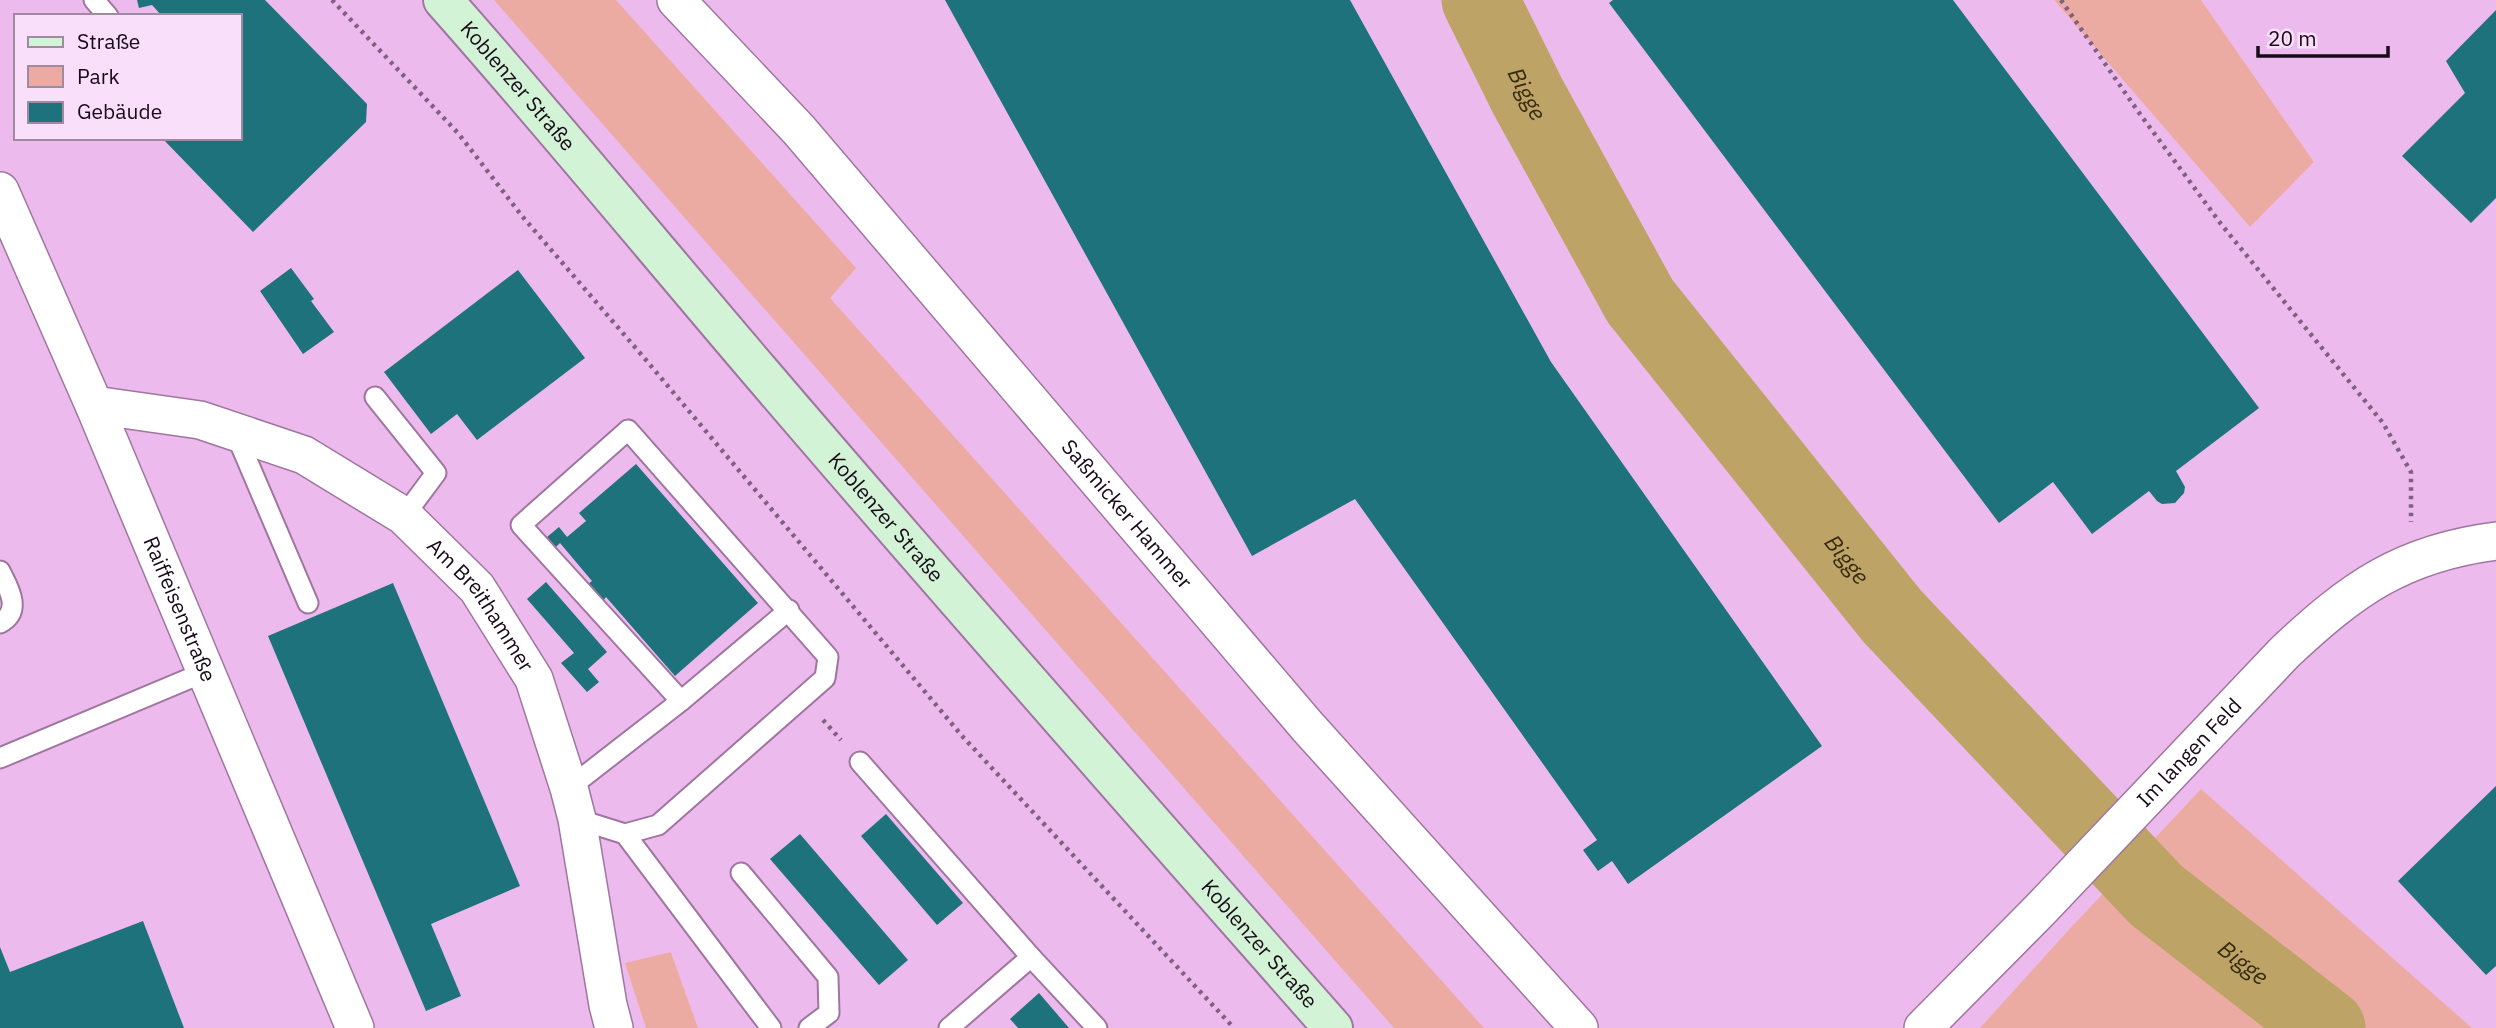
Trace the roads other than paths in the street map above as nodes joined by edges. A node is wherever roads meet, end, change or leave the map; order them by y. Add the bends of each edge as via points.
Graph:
1 (94, 0) edge
2 (443, 0) edge
3 (676, 0) edge
4 (106, 14) edge
5 (0, 191) edge
6 (375, 397) dead end
7 (93, 405) junction
8 (235, 432) junction
9 (404, 516) junction
10 (2496, 541) edge
11 (0, 571) edge
12 (307, 603) dead end
13 (789, 610) junction
14 (0, 623) edge
15 (205, 672) junction
16 (681, 701) junction
17 (0, 758) edge
18 (860, 762) dead end
19 (573, 804) junction
20 (625, 834) junction
21 (741, 873) dead end
22 (1031, 957) junction
23 (774, 1027) edge
24 (355, 1028) edge
25 (614, 1028) edge
26 (809, 1028) edge
27 (949, 1028) edge
28 (1097, 1028) edge
29 (1333, 1028) edge
30 (1579, 1028) edge
31 (1923, 1028) edge

1 - 4 lane
2 - 29 main road, Koblenzer Straße via 1036,691
3 - 30 street, Saßmicker Hammer via 799,130 1307,726
5 - 7 street, Raiffeisenstraße
6 - 9 lane via 436,473
7 - 8 street, Am Breithammer via 200,420
7 - 15 street, Raiffeisenstraße
8 - 9 street, Am Breithammer via 304,455
8 - 12 lane
9 - 19 street, Am Breithammer via 477,588 534,679
10 - 31 street, Im langen Feld via 2468,544 2412,561 2325,615
11 - 14 lane via 12,596 12,609
13 - 16 lane
13 - 16 lane via 628,430 521,525
13 - 20 lane via 828,657 825,678 658,825
15 - 17 lane
15 - 24 street, Raiffeisenstraße
16 - 19 lane
18 - 22 lane
19 - 20 lane
19 - 25 street, Am Breithammer
20 - 23 lane
21 - 26 lane via 828,977 829,1013
22 - 27 lane
22 - 28 lane

